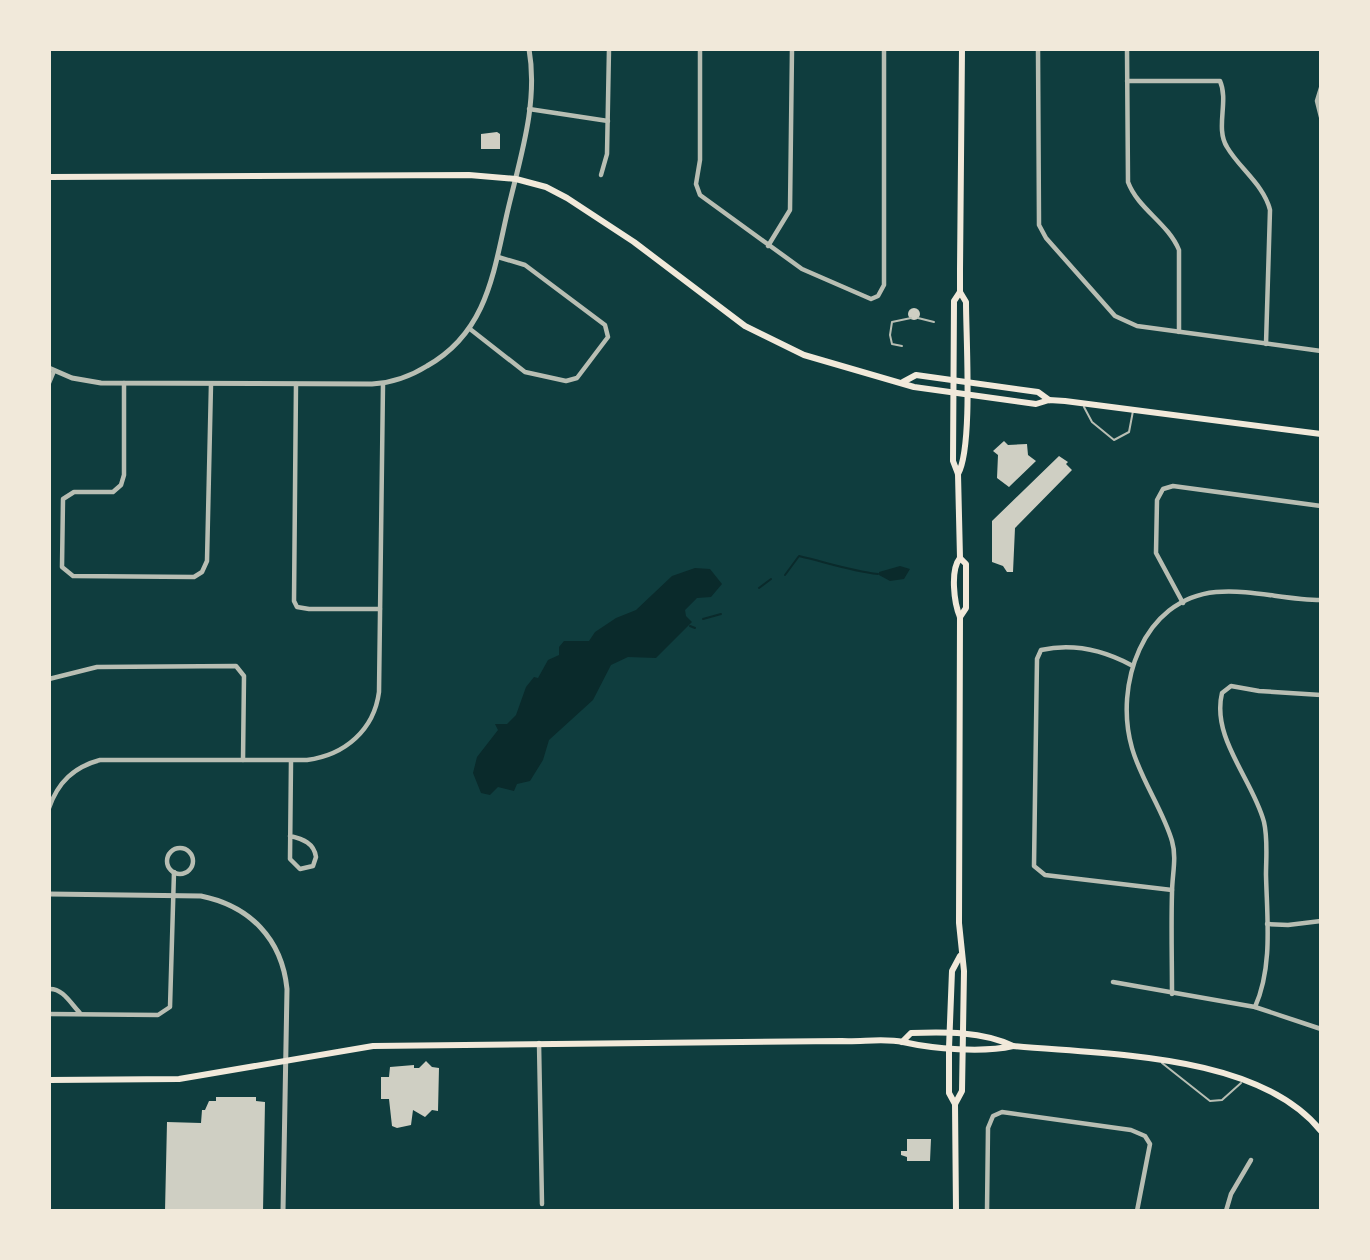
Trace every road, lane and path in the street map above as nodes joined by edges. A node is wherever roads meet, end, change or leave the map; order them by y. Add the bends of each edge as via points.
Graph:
1 (529, 49) edge
2 (609, 49) edge
3 (700, 49) edge
4 (792, 49) edge
5 (884, 49) edge
6 (961, 49) edge
7 (1038, 49) edge
8 (1127, 49) edge
9 (1127, 81) junction
10 (1321, 88) edge
11 (530, 109) junction
12 (1321, 117) edge
13 (608, 121) junction
14 (601, 175) dead end
15 (49, 177) edge
16 (516, 179) junction
17 (768, 246) junction
18 (498, 257) junction
19 (960, 292) junction
20 (911, 318) dead end
21 (918, 318) dead end
22 (934, 323) dead end
23 (470, 329) junction
24 (1179, 332) junction
25 (1266, 344) junction
26 (902, 346) dead end
27 (1321, 351) edge
28 (51, 370) edge
29 (954, 380) junction
30 (903, 382) junction
31 (965, 382) junction
32 (49, 383) edge
33 (124, 383) junction
34 (211, 384) junction
35 (296, 384) junction
36 (383, 384) junction
37 (954, 392) junction
38 (966, 393) junction
39 (1049, 400) junction
40 (1082, 403) junction
41 (1133, 410) junction
42 (1321, 434) edge
43 (958, 474) junction
44 (1321, 506) edge
45 (1321, 600) edge
46 (1183, 603) junction
47 (380, 608) junction
48 (1131, 664) junction
49 (49, 679) edge
50 (1321, 695) edge
51 (243, 760) junction
52 (291, 761) junction
53 (49, 807) edge
54 (290, 836) junction
55 (174, 872) junction
56 (1172, 890) junction
57 (49, 894) edge
58 (171, 894) junction
59 (1321, 921) edge
60 (1267, 924) junction
61 (960, 956) junction
62 (1113, 982) dead end
63 (49, 989) edge
64 (1172, 994) junction
65 (1255, 1007) junction
66 (49, 1014) edge
67 (81, 1014) junction
68 (1321, 1029) edge
69 (950, 1032) junction
70 (963, 1034) junction
71 (539, 1042) junction
72 (902, 1042) junction
73 (1013, 1045) junction
74 (962, 1047) junction
75 (949, 1048) junction
76 (285, 1061) junction
77 (1161, 1062) junction
78 (1247, 1078) junction
79 (49, 1080) edge
80 (955, 1104) junction
81 (1321, 1131) edge
82 (1251, 1160) dead end
83 (542, 1204) dead end
84 (283, 1211) edge
85 (956, 1211) edge
86 (987, 1211) edge
87 (1137, 1211) edge
88 (1226, 1211) edge

1 - 11 street via 533,77
2 - 13 street
3 - 17 street via 697,190 704,200
4 - 17 street via 790,210
5 - 17 street via 882,291 875,298 863,298 802,269
6 - 19 main road
7 - 24 street via 1037,214 1041,230 1118,319 1132,326
8 - 9 street
9 - 24 street via 1128,182 1179,250
9 - 25 street via 1220,81 1227,146 1267,198 1270,210
10 - 12 street via 1317,102
11 - 13 street
11 - 16 street
13 - 14 street
15 - 16 main road via 469,175
16 - 18 street
16 - 30 main road via 567,198 745,326 804,355
18 - 23 street via 485,305
18 - 23 street via 529,267 605,325 608,337 569,382 525,372
19 - 29 main road via 954,301
19 - 31 main road via 966,302
20 - 26 lane via 898,318 889,328 892,344
21 - 22 lane
23 - 36 street via 434,362
24 - 25 street
25 - 27 street
28 - 32 street
28 - 33 street via 83,380
29 - 30 main road via 916,375
29 - 31 main road
29 - 37 main road
30 - 37 main road
31 - 38 main road
31 - 39 main road via 1038,392
33 - 34 street
33 - 34 street via 121,485 113,492 74,492 63,499 62,567 73,576 194,578 204,570
34 - 35 street
35 - 36 street
35 - 47 street via 294,601 309,609
36 - 47 street
37 - 38 main road
37 - 43 main road via 953,461
38 - 39 main road via 1036,404
38 - 43 main road via 965,461
39 - 40 main road
40 - 41 main road
40 - 41 lane via 1092,422 1114,440 1129,432
41 - 42 main road
43 - 61 main road
44 - 46 street via 1173,486 1163,489 1157,500 1156,553
45 - 46 street via 1228,591
46 - 48 street via 1152,627
47 - 52 street via 379,691 370,721 338,752
48 - 56 street via 1129,738 1172,841
48 - 56 street via 1086,649 1041,650 1036,668 1034,866 1045,874
49 - 51 street via 97,667 236,666 244,676
50 - 60 street via 1237,686 1222,693 1219,713 1223,729 1264,822
51 - 52 street
51 - 53 street via 100,760 77,769 62,782
52 - 54 street
54 - 54 street via 313,847 313,866 300,869 291,862
55 - 55 street via 167,857 176,848 185,848 193,857 192,866 186,872
55 - 58 street
56 - 64 street
57 - 58 street
58 - 67 street via 170,1007 158,1015
58 - 76 street via 225,902 250,917 273,942 287,989
59 - 60 street
60 - 65 street via 1263,980
61 - 69 main road via 952,971
61 - 70 main road
62 - 64 street
63 - 67 street via 63,993
64 - 65 street
65 - 68 street
66 - 67 street
69 - 70 main road
69 - 72 main road via 911,1033
69 - 75 main road
70 - 73 main road
70 - 74 main road
71 - 72 main road
71 - 76 main road via 373,1046
71 - 83 street
72 - 75 main road
73 - 74 main road
73 - 77 main road
74 - 75 main road
74 - 80 main road via 962,1091
75 - 80 main road via 949,1093
76 - 79 main road via 179,1079
76 - 84 street
77 - 78 main road
77 - 78 lane via 1210,1101 1222,1100
78 - 81 main road via 1279,1095
80 - 85 main road
82 - 88 street
86 - 87 street via 988,1128 993,1116 1002,1112 1131,1130 1144,1136 1150,1144

